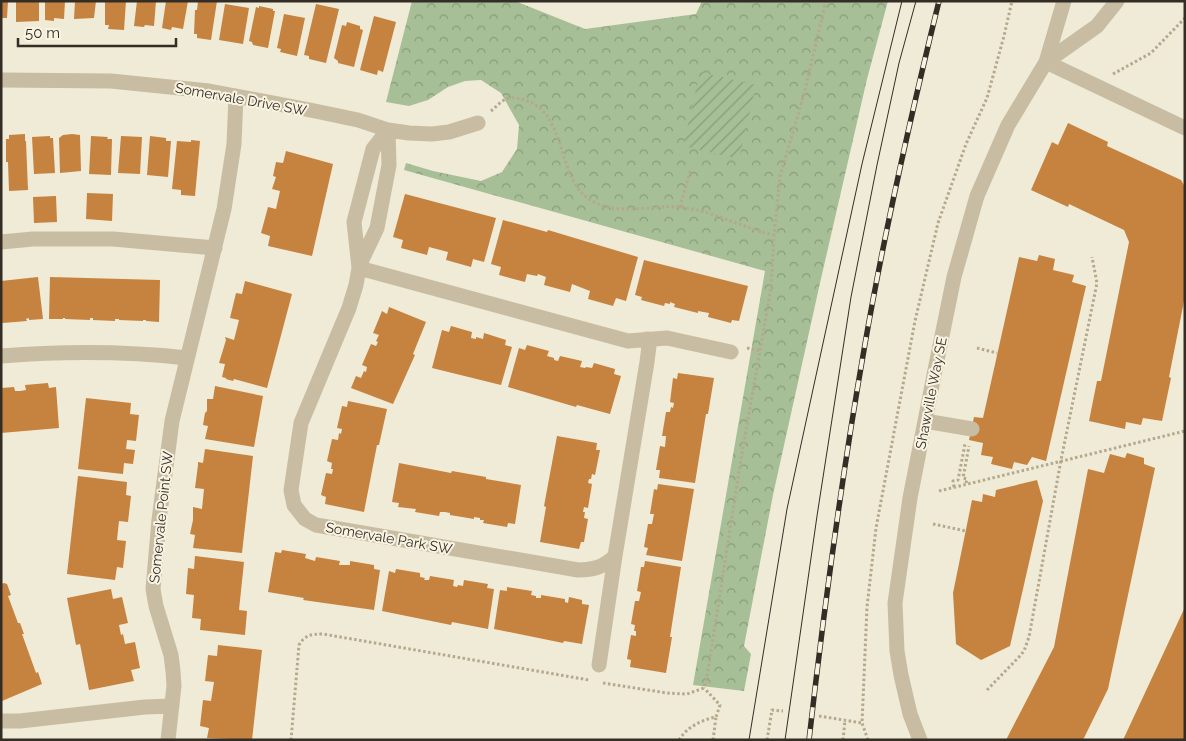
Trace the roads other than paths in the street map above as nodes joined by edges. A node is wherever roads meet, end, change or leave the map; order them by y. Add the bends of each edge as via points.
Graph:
1 (1064, 1) edge
2 (1117, 1) edge
3 (1046, 62) junction
4 (1, 80) edge
5 (236, 96) junction
6 (478, 123) road end
7 (1185, 128) edge
8 (388, 130) junction
9 (1, 242) edge
10 (215, 248) junction
11 (358, 268) junction
12 (647, 339) junction
13 (731, 352) dead end
14 (1, 356) edge
15 (187, 358) junction
16 (925, 421) junction
17 (972, 429) dead end
18 (615, 556) junction
19 (599, 665) dead end
20 (172, 706) junction
21 (1, 720) edge
22 (168, 740) edge
23 (920, 740) edge

1 - 3 street, Shawville Way SE
2 - 3 street, Shawville Way SE via 1097,26
3 - 7 street
3 - 16 street, Shawville Way SE via 1008,125 977,196 954,277
4 - 5 street, Somervale Drive SW via 112,81
5 - 8 street, Somervale Drive SW via 358,120
5 - 10 street, Somervale Point SW via 229,184
6 - 8 street, Somervale Drive SW via 432,134
8 - 11 street, Somervale Park SW via 389,165 376,228
8 - 11 street, Somervale Park SW via 373,149 354,222
9 - 10 street via 113,239
10 - 15 street, Somervale Point SW
11 - 12 street via 628,341
11 - 18 street, Somervale Park SW via 349,308 300,423 291,490 298,512 316,525 578,570 598,568
12 - 13 street via 667,338
12 - 18 street via 647,362
14 - 15 street via 104,352
15 - 20 street, Somervale Point SW via 172,421 153,589 171,655
16 - 17 street
16 - 23 street, Shawville Way SE via 895,603 901,675
18 - 19 street
20 - 21 street via 20,721
20 - 22 street, Somervale Point SW

